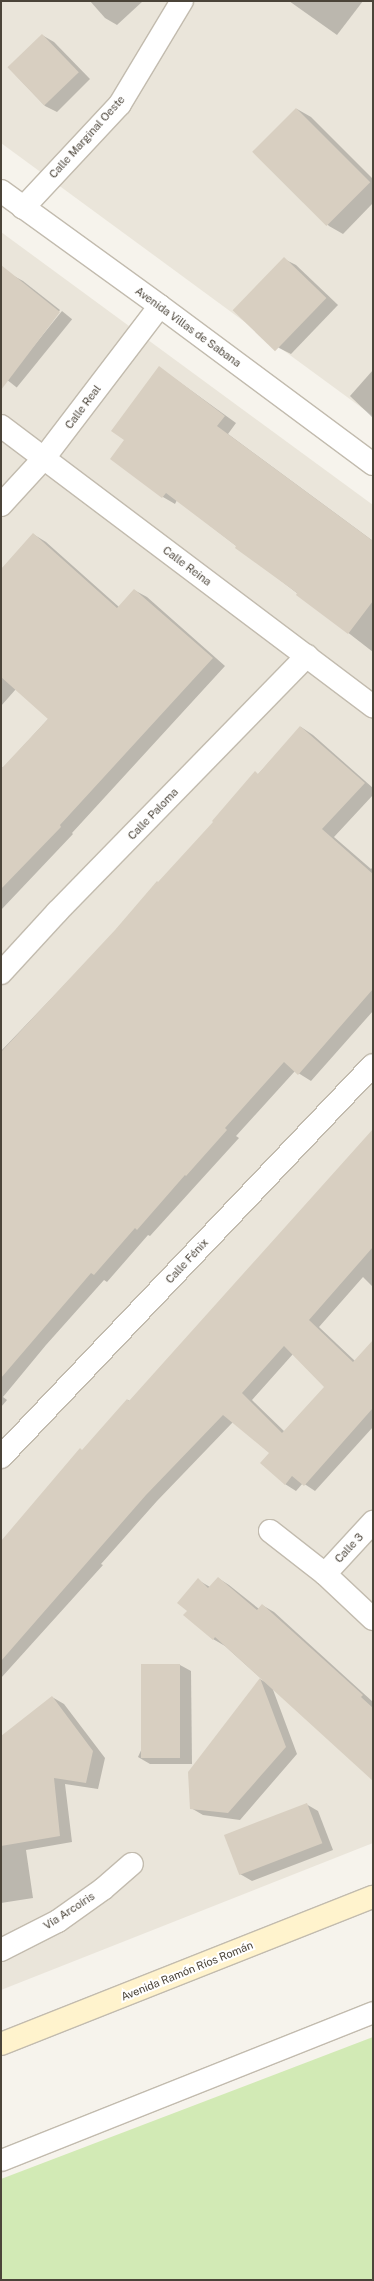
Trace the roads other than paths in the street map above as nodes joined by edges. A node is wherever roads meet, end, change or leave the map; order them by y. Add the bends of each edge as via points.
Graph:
1 (182, 1) edge
2 (1, 191) edge
3 (23, 208) junction
4 (160, 306) junction
5 (1, 426) edge
6 (44, 458) junction
7 (373, 464) edge
8 (1, 505) edge
9 (307, 656) junction
10 (373, 706) edge
11 (1, 972) edge
12 (373, 1065) edge
13 (1, 1457) edge
14 (373, 1522) edge
15 (270, 1531) dead end
16 (325, 1574) junction
17 (373, 1619) edge
18 (132, 1864) dead end
19 (373, 1897) edge
20 (1, 1950) edge
21 (373, 2012) edge
22 (1, 2044) edge
23 (1, 2160) edge

1 - 3 street, Calle Marginal Oeste via 120,104
2 - 3 street, Avenida Villas de Sabana
3 - 4 street, Avenida Villas de Sabana
4 - 6 street, Calle Real
4 - 7 street, Avenida Villas de Sabana
5 - 6 street, Calle Reina
6 - 8 street, Calle Real
6 - 9 street, Calle Reina
9 - 10 street, Calle Reina
9 - 11 street, Calle Paloma
12 - 13 street, Calle Fénix
14 - 16 street, Calle 3
15 - 16 street
16 - 17 street
18 - 20 street, Vía Arcoíris via 103,1889 58,1921
19 - 22 street, Avenida Ramón Ríos Román
21 - 23 lane

